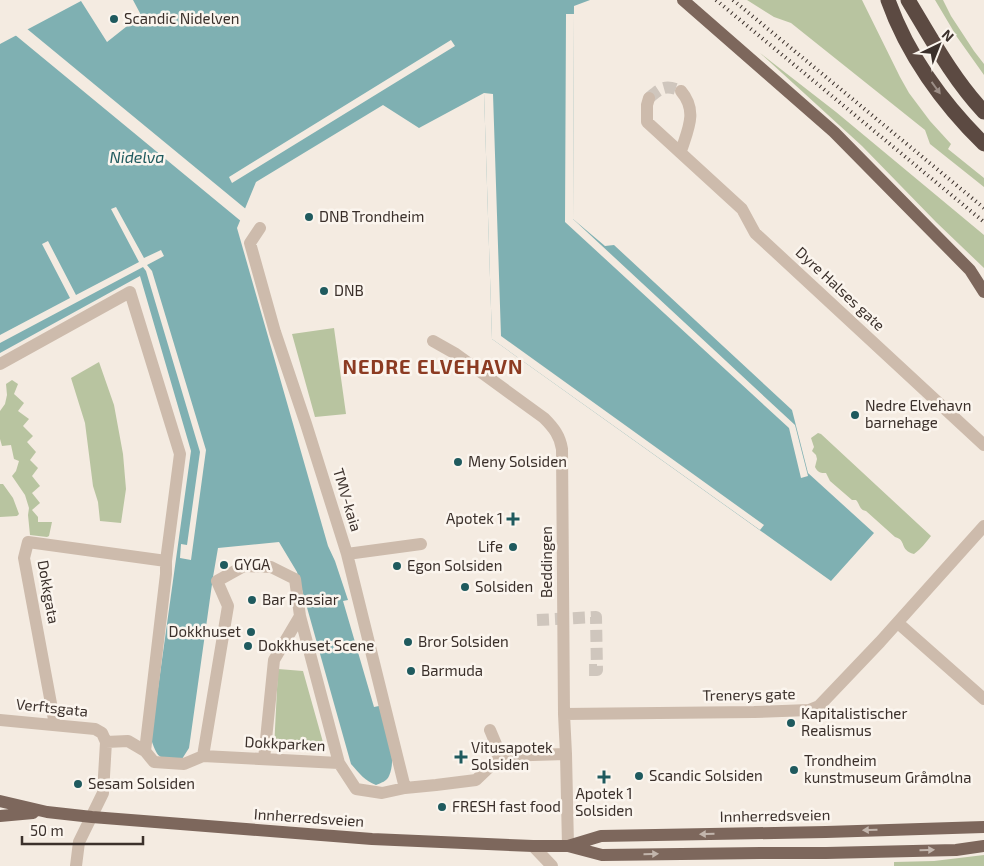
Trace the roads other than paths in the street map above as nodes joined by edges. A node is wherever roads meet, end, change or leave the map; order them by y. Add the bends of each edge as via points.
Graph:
1 (683, 0) edge
2 (888, 0) edge
3 (908, 0) edge
4 (681, 91) dead end
5 (649, 98) dead end
6 (984, 112) edge
7 (984, 144) edge
8 (681, 152) junction
9 (260, 228) dead end
10 (970, 270) junction
11 (984, 279) edge
12 (984, 292) edge
13 (433, 341) dead end
14 (0, 364) edge
15 (984, 445) edge
16 (984, 526) edge
17 (421, 544) dead end
18 (347, 554) junction
19 (166, 561) junction
20 (300, 616) junction
21 (898, 623) junction
22 (984, 700) edge
23 (564, 714) junction
24 (0, 720) edge
25 (56, 725) junction
26 (490, 730) dead end
27 (106, 742) junction
28 (145, 751) junction
29 (566, 754) junction
30 (203, 756) junction
31 (501, 756) junction
32 (264, 759) junction
33 (339, 763) junction
34 (405, 788) junction
35 (0, 802) edge
36 (48, 812) junction
37 (0, 816) edge
38 (92, 817) junction
39 (984, 827) edge
40 (534, 846) junction
41 (568, 846) junction
42 (984, 846) edge
43 (76, 866) edge
44 (552, 866) edge

1 - 10 main road via 834,132
2 -> 7 highway via 922,69
3 - 6 highway via 940,54
4 - 8 street via 688,99 691,114
5 - 8 street, Dyre Halses gate via 647,122
8 - 15 street, Dyre Halses gate via 742,209 755,233
9 - 18 street, TMV-kaia via 250,243 275,332
10 - 11 main road
10 - 12 main road
13 - 23 street, Beddingen via 544,418 560,438
14 - 19 street via 130,292 180,454
16 - 21 street
17 - 18 street
18 - 34 street, TMV-kaia
19 - 25 street, Dokkgata via 28,542 24,558
19 - 28 street
20 - 30 street via 295,579 271,567 244,566 217,581 228,606
20 - 32 street via 274,660
20 - 33 street
21 - 22 street
21 - 23 street, Trenerys gate via 819,706 808,710
23 - 29 street, Beddingen
24 - 25 street, Verftsgata
25 - 27 street, Verftsgata via 95,729 102,733
26 - 31 street
27 - 28 street, Dokkparken via 128,740
27 - 38 street via 103,793
28 - 30 street, Dokkparken via 154,762 184,764
29 - 31 street
29 - 41 street, Beddingen
30 - 32 street, Dokkparken
31 - 34 street, Dokkparken via 476,780
32 - 33 street, Dokkparken
33 - 34 street, Dokkparken via 356,790 382,792
35 - 36 main road, Innherredsveien
36 - 37 main road, Innherredsveien
36 - 38 main road, Innherredsveien
38 - 40 main road, Innherredsveien via 320,835
38 - 43 street via 79,842
39 -> 41 main road, Innherredsveien via 601,836
40 - 41 main road, Innherredsveien
40 - 44 street
41 -> 42 main road, Innherredsveien via 602,854 826,853 956,850

